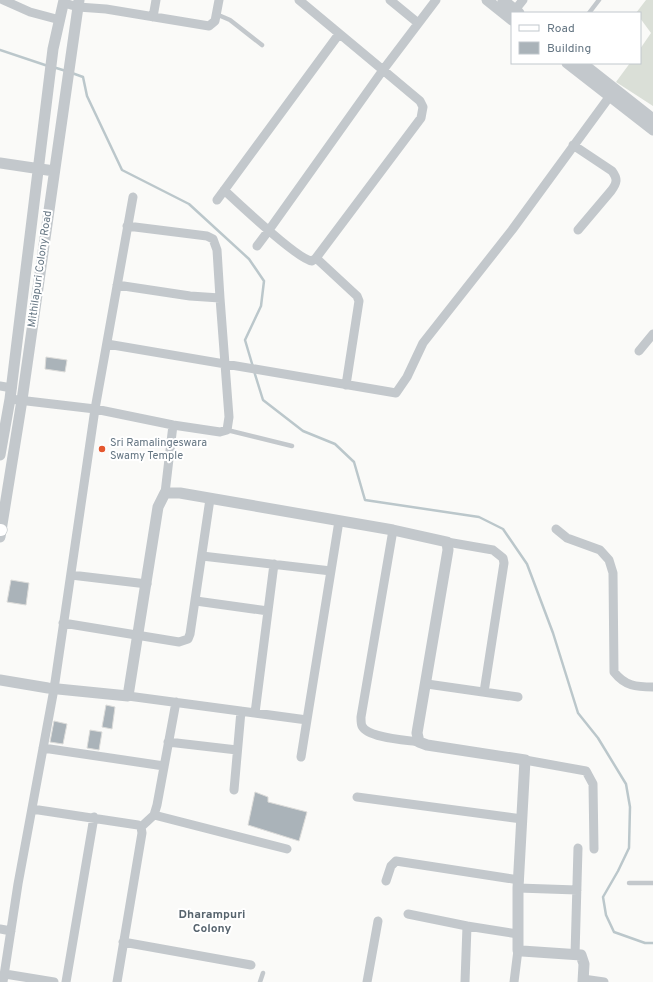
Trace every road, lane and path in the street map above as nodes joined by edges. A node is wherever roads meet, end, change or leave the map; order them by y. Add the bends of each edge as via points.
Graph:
1 (3, 0) edge
2 (156, 0) edge
3 (219, 0) edge
4 (299, 0) edge
5 (390, 0) edge
6 (436, 0) edge
7 (487, 0) edge
8 (503, 0) edge
9 (523, 0) edge
10 (599, 0) edge
11 (64, 2) edge
12 (79, 4) edge
13 (511, 12) edge
14 (513, 12) edge
15 (516, 12) edge
16 (590, 12) edge
17 (216, 14) junction
18 (153, 17) junction
19 (60, 20) junction
20 (418, 23) junction
21 (339, 34) junction
22 (262, 45) dead end
23 (568, 64) edge
24 (583, 64) edge
25 (383, 70) junction
26 (610, 96) junction
27 (653, 119) edge
28 (653, 130) edge
29 (573, 145) junction
30 (0, 163) edge
31 (38, 168) junction
32 (54, 171) junction
33 (224, 190) junction
34 (133, 197) dead end
35 (217, 200) dead end
36 (127, 226) junction
37 (269, 230) junction
38 (578, 230) dead end
39 (257, 246) dead end
40 (316, 258) junction
41 (117, 285) junction
42 (220, 298) junction
43 (653, 334) edge
44 (107, 344) junction
45 (639, 351) dead end
46 (225, 364) junction
47 (346, 385) junction
48 (0, 386) edge
49 (11, 393) junction
50 (22, 400) junction
51 (95, 408) junction
52 (173, 425) junction
53 (227, 430) junction
54 (292, 446) dead end
55 (0, 455) edge
56 (165, 493) junction
57 (210, 499) junction
58 (339, 521) junction
59 (556, 529) dead end
60 (393, 530) junction
61 (0, 533) edge
62 (447, 542) junction
63 (202, 556) junction
64 (274, 564) junction
65 (331, 571) junction
66 (71, 575) junction
67 (147, 584) junction
68 (196, 601) junction
69 (268, 611) junction
70 (63, 624) junction
71 (139, 635) junction
72 (0, 680) edge
73 (427, 684) junction
74 (653, 686) edge
75 (54, 689) junction
76 (484, 692) junction
77 (128, 696) junction
78 (518, 697) dead end
79 (176, 702) junction
80 (241, 711) junction
81 (255, 713) junction
82 (307, 720) junction
83 (168, 742) junction
84 (419, 742) junction
85 (43, 748) junction
86 (237, 750) junction
87 (301, 757) dead end
88 (525, 760) junction
89 (164, 766) junction
90 (234, 790) dead end
91 (357, 797) dead end
92 (32, 809) junction
93 (154, 815) junction
94 (94, 817) junction
95 (522, 819) junction
96 (141, 828) junction
97 (578, 848) dead end
98 (287, 849) dead end
99 (594, 849) dead end
100 (386, 881) dead end
101 (629, 883) dead end
102 (653, 883) edge
103 (518, 884) junction
104 (577, 890) junction
105 (408, 914) dead end
106 (378, 921) dead end
107 (466, 926) junction
108 (0, 929) edge
109 (11, 931) junction
110 (518, 934) junction
111 (123, 942) junction
112 (518, 950) junction
113 (575, 954) junction
114 (250, 965) dead end
115 (263, 974) dead end
116 (4, 978) edge
117 (583, 981) edge
118 (54, 982) edge
119 (66, 982) edge
120 (117, 982) edge
121 (260, 982) edge
122 (367, 982) edge
123 (465, 982) edge
124 (514, 982) edge
125 (604, 982) edge

1 - 19 street via 30,12
2 - 18 street
3 - 17 street
4 - 21 street
5 - 20 street
6 - 20 street
7 - 13 street
8 - 14 street
9 - 15 street
10 - 16 lane
11 - 12 street
11 - 19 street, Mithilapuri Colony Road
12 - 18 street
12 - 32 street, Mithilapuri Colony Road
17 - 18 street via 213,24 209,26
17 - 22 lane via 230,20
19 - 31 street, Mithilapuri Colony Road via 53,49
20 - 25 street
21 - 25 street
21 - 33 street
23 - 26 street
24 - 27 street
25 - 37 street
25 - 40 street via 420,101 423,107 421,118
26 - 28 street
26 - 29 street
29 - 38 street via 612,171 616,177 614,188
29 - 47 street via 512,230 423,343 400,389 392,394
30 - 31 street
31 - 32 street
31 - 49 street, Mithilapuri Colony Road
32 - 50 street, Mithilapuri Colony Road
33 - 35 street
33 - 37 street
34 - 36 street
36 - 41 street
36 - 42 street via 207,236 213,239 217,250
37 - 39 street
37 - 40 street via 303,258 312,261
40 - 47 street via 357,296 359,309
41 - 42 street
41 - 44 street
42 - 46 street
43 - 45 street
44 - 46 street
44 - 51 street
46 - 47 street
46 - 53 street via 229,417
48 - 49 street
49 - 50 street
49 - 55 street, Mithilapuri Colony Road
50 - 51 street
50 - 61 street, Mithilapuri Colony Road
51 - 52 street
51 - 66 street
52 - 53 street via 220,432
52 - 56 street
53 - 54 lane
56 - 57 street
56 - 67 street via 158,507
57 - 58 street
57 - 63 street
58 - 60 street
58 - 65 street
59 - 74 street via 568,538 600,550 609,560 613,573 614,672 620,679 635,687
60 - 62 street
60 - 84 street via 361,717 362,726 374,735
62 - 73 street via 448,550
62 - 76 street via 493,550 503,558
63 - 64 street
63 - 68 street
64 - 65 street
64 - 69 street
65 - 82 street
66 - 67 street
66 - 70 street
67 - 71 street
68 - 69 street
68 - 71 street via 190,634 184,641
69 - 81 street
70 - 71 street
70 - 75 street
71 - 77 street
72 - 75 street
73 - 76 street
73 - 84 street via 417,733
75 - 77 street
75 - 85 street
76 - 78 street
77 - 79 street
79 - 80 street
79 - 83 street
80 - 81 street
80 - 86 street
81 - 82 street
82 - 87 street
83 - 86 street
83 - 89 street
84 - 88 street
85 - 89 street
85 - 92 street
86 - 90 street
88 - 95 street
88 - 99 street via 586,771 593,784
89 - 93 street
91 - 95 street
92 - 94 street
92 - 109 street
93 - 96 street
93 - 98 street
94 - 96 street via 138,825
94 - 119 street
95 - 103 street
96 - 111 street
97 - 104 street
100 - 103 street via 390,866 396,861
101 - 102 lane
103 - 104 street
103 - 110 street
104 - 113 street
105 - 107 street
106 - 122 street
107 - 110 street
107 - 123 street
108 - 109 street
109 - 116 street
110 - 112 street
111 - 114 street
111 - 120 street
112 - 113 street
112 - 124 street
113 - 117 street via 583,958
115 - 121 lane
116 - 118 street
117 - 125 street

